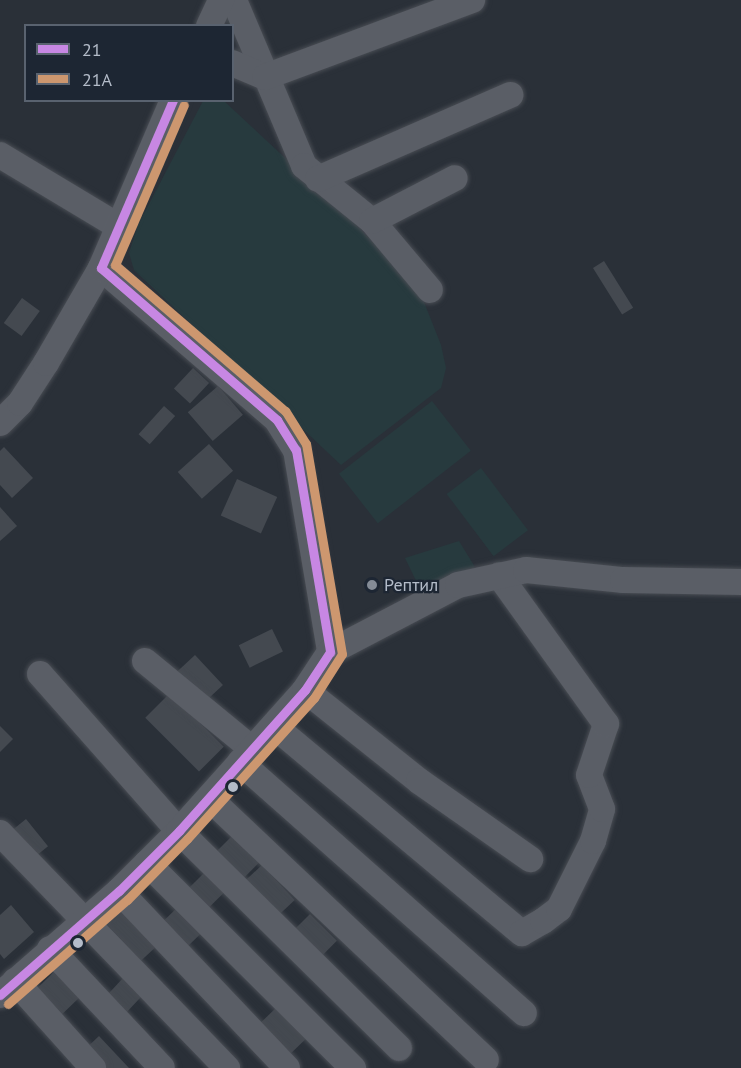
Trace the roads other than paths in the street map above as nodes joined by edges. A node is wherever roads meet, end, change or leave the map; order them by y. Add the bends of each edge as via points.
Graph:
1 (220, 0) edge
2 (234, 0) edge
3 (472, 0) edge
4 (210, 24) edge
5 (234, 64) edge
6 (265, 77) junction
7 (510, 95) dead end
8 (172, 102) edge
9 (0, 155) edge
10 (454, 178) dead end
11 (318, 179) junction
12 (372, 221) junction
13 (118, 226) junction
14 (100, 268) junction
15 (430, 290) dead end
16 (0, 423) edge
17 (499, 575) junction
18 (741, 582) edge
19 (330, 652) junction
20 (145, 661) dead end
21 (40, 674) dead end
22 (305, 690) junction
23 (274, 726) junction
24 (246, 756) junction
25 (209, 798) junction
26 (179, 831) junction
27 (0, 833) edge
28 (531, 859) dead end
29 (147, 863) junction
30 (119, 891) junction
31 (85, 919) junction
32 (50, 949) junction
33 (6, 984) edge
34 (524, 1013) dead end
35 (399, 1048) dead end
36 (486, 1060) dead end
37 (93, 1068) edge
38 (162, 1068) edge
39 (226, 1068) edge
40 (287, 1068) edge
41 (353, 1068) edge

1 - 4 street
2 - 6 street
3 - 6 street
5 - 6 street
6 - 11 street via 304,166
7 - 11 street
8 - 13 street
9 - 13 street
10 - 12 street
11 - 12 street
12 - 15 street
13 - 14 street
14 - 16 street via 46,363 20,403
14 - 19 street via 277,420 296,450
17 - 18 street via 526,570 623,580
17 - 19 street via 458,585
17 - 23 street via 606,724 589,775 602,809 593,841 559,909 543,921 522,933
19 - 22 street
20 - 24 street
21 - 26 street
22 - 23 street
22 - 28 street via 418,781
23 - 24 street
24 - 25 street
24 - 34 street
25 - 26 street
25 - 36 street
26 - 29 street
26 - 35 street
27 - 31 street
29 - 30 street
29 - 41 street
30 - 31 street
30 - 40 street
31 - 32 street
31 - 39 street
32 - 33 street
32 - 38 street
33 - 37 street

